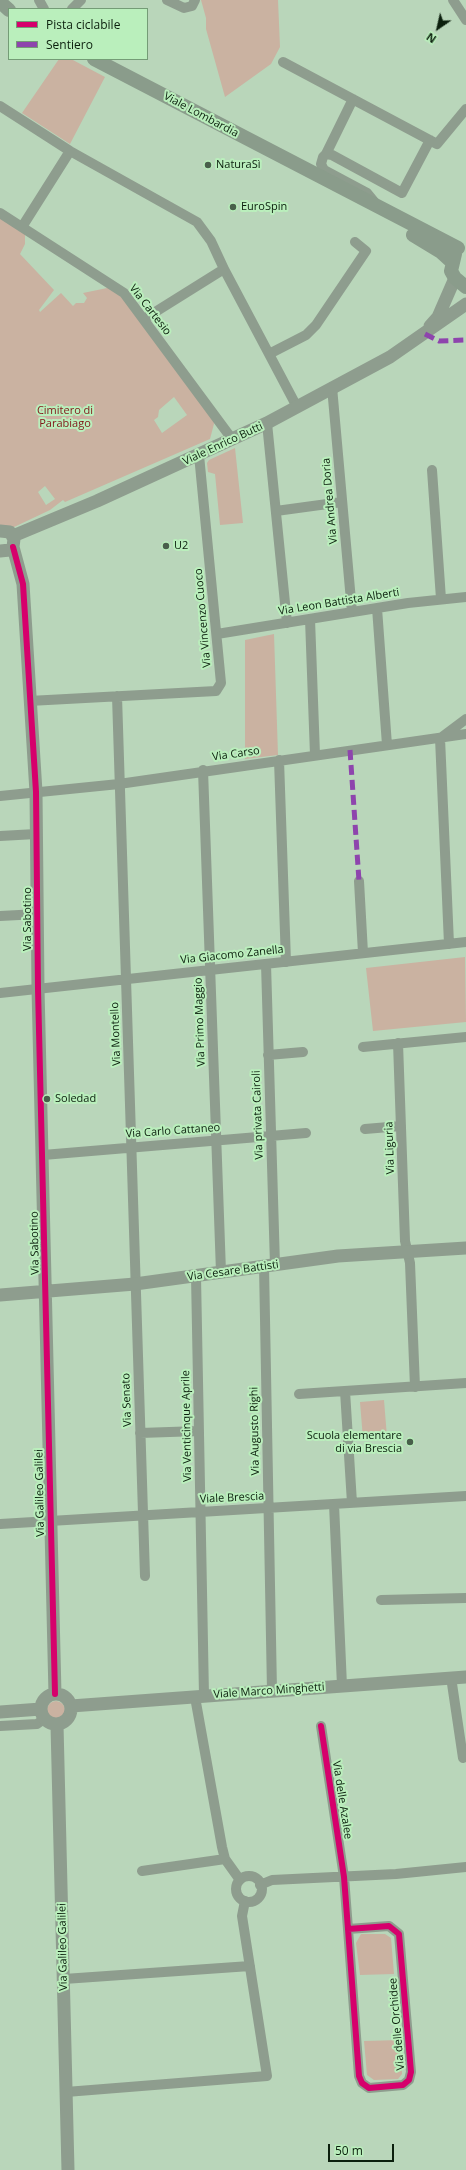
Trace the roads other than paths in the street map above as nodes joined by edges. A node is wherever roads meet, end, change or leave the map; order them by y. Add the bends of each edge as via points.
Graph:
1 (81, 0) edge
2 (166, 0) edge
3 (195, 0) edge
4 (453, 0) edge
5 (0, 2) edge
6 (73, 8) edge
7 (8, 9) edge
8 (466, 20) edge
9 (96, 60) edge
10 (283, 62) dead end
11 (353, 99) junction
12 (0, 106) edge
13 (466, 109) edge
14 (433, 142) junction
15 (70, 151) junction
16 (326, 154) junction
17 (309, 172) junction
18 (380, 209) junction
19 (0, 213) edge
20 (22, 227) junction
21 (356, 242) dead end
22 (462, 247) edge
23 (452, 262) junction
24 (224, 269) junction
25 (460, 283) edge
26 (466, 304) edge
27 (144, 320) junction
28 (425, 334) junction
29 (269, 354) junction
30 (332, 387) junction
31 (297, 407) junction
32 (267, 423) junction
33 (232, 439) junction
34 (199, 455) junction
35 (432, 470) dead end
36 (342, 502) junction
37 (276, 511) junction
38 (0, 531) edge
39 (13, 541) junction
40 (0, 551) edge
41 (466, 597) edge
42 (441, 599) junction
43 (377, 608) junction
44 (352, 612) junction
45 (310, 619) junction
46 (288, 623) junction
47 (217, 634) junction
48 (117, 696) junction
49 (29, 701) junction
50 (466, 719) edge
51 (466, 734) edge
52 (440, 738) junction
53 (387, 745) junction
54 (315, 755) junction
55 (279, 760) junction
56 (203, 770) junction
57 (119, 784) junction
58 (36, 792) junction
59 (0, 796) edge
60 (36, 834) junction
61 (0, 836) edge
62 (359, 881) dead end
63 (38, 914) junction
64 (0, 916) edge
65 (466, 942) edge
66 (449, 944) junction
67 (363, 953) junction
68 (286, 962) junction
69 (266, 964) junction
70 (210, 970) junction
71 (126, 979) junction
72 (38, 989) junction
73 (0, 993) edge
74 (466, 1037) edge
75 (398, 1043) junction
76 (363, 1047) dead end
77 (303, 1052) dead end
78 (268, 1055) junction
79 (401, 1126) junction
80 (365, 1129) dead end
81 (306, 1133) dead end
82 (271, 1136) junction
83 (217, 1140) junction
84 (131, 1146) junction
85 (43, 1155) junction
86 (466, 1248) edge
87 (408, 1252) junction
88 (270, 1266) junction
89 (221, 1272) junction
90 (196, 1276) junction
91 (136, 1284) junction
92 (46, 1292) junction
93 (0, 1295) edge
94 (466, 1383) edge
95 (415, 1387) junction
96 (345, 1391) junction
97 (299, 1394) dead end
98 (199, 1431) junction
99 (140, 1433) junction
100 (466, 1496) edge
101 (352, 1503) junction
102 (334, 1504) junction
103 (269, 1508) junction
104 (201, 1512) junction
105 (143, 1516) junction
106 (51, 1521) junction
107 (0, 1524) edge
108 (145, 1576) dead end
109 (466, 1598) edge
110 (381, 1600) dead end
111 (451, 1677) junction
112 (466, 1677) edge
113 (342, 1686) junction
114 (272, 1691) junction
115 (55, 1694) junction
116 (200, 1697) junction
117 (71, 1706) junction
118 (0, 1712) edge
119 (42, 1714) junction
120 (57, 1725) junction
121 (0, 1726) edge
122 (321, 1726) dead end
123 (463, 1758) dead end
124 (225, 1859) junction
125 (466, 1867) edge
126 (142, 1871) dead end
127 (344, 1877) junction
128 (240, 1880) junction
129 (260, 1885) junction
130 (245, 1901) junction
131 (348, 1929) junction
132 (250, 1966) junction
133 (64, 1979) junction
134 (66, 2092) junction
135 (68, 2170) edge

1 - 6 street
2 - 3 street via 177,6 188,7 192,6
4 - 8 street
5 - 7 main road
9 - 17 main road, Viale Lombardia
10 - 11 street
11 - 14 street
11 - 16 street
12 - 15 street
13 - 14 street
14 - 16 street via 402,193
15 - 20 street
15 - 24 street via 196,222 211,242
16 - 18 street via 320,164 324,170 368,193
17 - 18 main road, Viale Lombardia
17 - 23 main road, Viale Lombardia via 441,252
18 - 22 main road, Viale Lombardia
19 - 20 street, Via Cartesio
20 - 27 street, Via Cartesio via 124,292
21 - 29 street via 366,252 316,325 306,335
22 - 23 main road
23 - 25 main road via 451,271
24 - 27 street
24 - 29 street
25 - 28 street
26 - 28 street, Viale Enrico Butti
27 - 33 street, Via Cartesio
28 - 30 street, Viale Enrico Butti via 390,357
29 - 31 street
30 - 31 street, Viale Enrico Butti
30 - 36 street, Via Andrea Doria
31 - 32 street, Viale Enrico Butti
32 - 33 street, Viale Enrico Butti
32 - 37 street
33 - 34 street, Viale Enrico Butti
34 - 39 street, Viale Enrico Butti
34 - 47 street, Via Vincenzo Cuoco
35 - 42 street
36 - 37 street
36 - 44 street, Via Andrea Doria
37 - 46 street
38 - 39 street via 6,531
39 - 40 street, Viale Enrico Butti via 6,551
39 - 49 street, Via Sabotino via 23,584
41 - 42 street, Via Leon Battista Alberti
42 - 43 street, Via Leon Battista Alberti
43 - 44 street, Via Leon Battista Alberti
43 - 53 street
44 - 45 street, Via Leon Battista Alberti
45 - 46 street, Via Leon Battista Alberti
45 - 54 street
46 - 47 street, Via Leon Battista Alberti
47 - 48 street, Via Vincenzo Cuoco via 221,683 216,691
48 - 49 street
48 - 57 street, Via Montello
49 - 58 street, Via Sabotino
50 - 52 street, Via Carso
51 - 52 street, Via Carso
52 - 53 street, Via Carso
52 - 66 street
53 - 54 street, Via Carso
54 - 55 street, Via Carso
55 - 56 street, Via Carso
55 - 68 street
56 - 57 street, Via Carso
56 - 70 street, Via Primo Maggio
57 - 58 street, Via Carso
57 - 71 street, Via Montello
58 - 59 street, Via Carso
58 - 60 street, Via Sabotino
60 - 61 street
60 - 63 street, Via Sabotino
62 - 67 street
63 - 64 street
63 - 72 street, Via Sabotino
65 - 66 street, Via Giacomo Zanella
66 - 67 street, Via Giacomo Zanella
67 - 68 street, Via Giacomo Zanella
68 - 69 street, Via Giacomo Zanella
69 - 70 street, Via Giacomo Zanella
69 - 78 street, Via privata Cairoli
70 - 71 street, Via Giacomo Zanella
70 - 83 street, Via Primo Maggio
71 - 72 street, Via Giacomo Zanella
71 - 84 street, Via Montello
72 - 73 street, Via Giacomo Zanella
72 - 85 street, Via Sabotino
74 - 75 street
75 - 76 street
75 - 79 street, Via Liguria
77 - 78 street
78 - 82 street, Via privata Cairoli
79 - 80 street
79 - 87 street, Via Liguria via 405,1241
81 - 82 street, Via Carlo Cattaneo
82 - 83 street, Via Carlo Cattaneo
82 - 88 street, Via privata Cairoli
83 - 84 street, Via Carlo Cattaneo
83 - 89 street, Via Primo Maggio
84 - 85 street, Via Carlo Cattaneo
84 - 91 street, Via Montello
85 - 92 street, Via Sabotino
86 - 87 street, Via Cesare Battisti
87 - 88 street, Via Cesare Battisti via 338,1256
87 - 95 street, Via Liguria
88 - 89 street, Via Cesare Battisti
88 - 103 street, Via Augusto Righi
89 - 90 street, Via Cesare Battisti
90 - 91 street, Via Cesare Battisti
90 - 98 street, Via Venticinque Aprile
91 - 92 street, Via Cesare Battisti
91 - 99 street, Via Senato
92 - 93 street, Via Cesare Battisti
92 - 106 street, Via Galileo Galilei
94 - 95 street
95 - 96 street
96 - 97 street
96 - 101 street
98 - 99 street
98 - 104 street, Via Venticinque Aprile
99 - 105 street, Via Senato
100 - 101 street, Viale Brescia
101 - 102 street, Viale Brescia
102 - 103 street, Viale Brescia
102 - 113 street
103 - 104 street, Viale Brescia
103 - 114 street, Via Augusto Righi
104 - 105 street, Viale Brescia
104 - 116 street, Via Venticinque Aprile
105 - 106 street, Viale Brescia
105 - 108 street, Via Senato
106 - 107 street, Viale Brescia
106 - 115 street, Via Galileo Galilei
109 - 110 street
111 - 112 street, Viale Marco Minghetti
111 - 113 street, Viale Marco Minghetti
111 - 123 street
113 - 114 street, Viale Marco Minghetti
114 - 116 street, Viale Marco Minghetti
115 - 117 street via 63,1696
115 - 119 street via 46,1697
116 - 117 street, Viale Marco Minghetti
116 - 124 street, Via Venticinque Aprile
117 - 120 street via 66,1721
118 - 119 street
119 - 120 street via 52,1724
119 - 121 street via 37,1724
120 - 133 street, Via Galileo Galilei
122 - 127 street, Via delle Azalee
124 - 126 street
124 - 128 street
125 - 127 street
127 - 129 street via 272,1880
127 - 131 street, Via delle Orchidee
128 - 129 street via 252,1877
128 - 130 street via 236,1890 239,1897
129 - 130 street via 259,1896 253,1901
130 - 132 street via 242,1916
131 - 131 street, Via delle Orchidee via 360,2080 369,2088 403,2085 409,2080 411,2072 399,1934 389,1926
132 - 133 street
132 - 134 street via 268,2076
133 - 134 street, Via Galileo Galilei
134 - 135 street, Via Galileo Galilei

